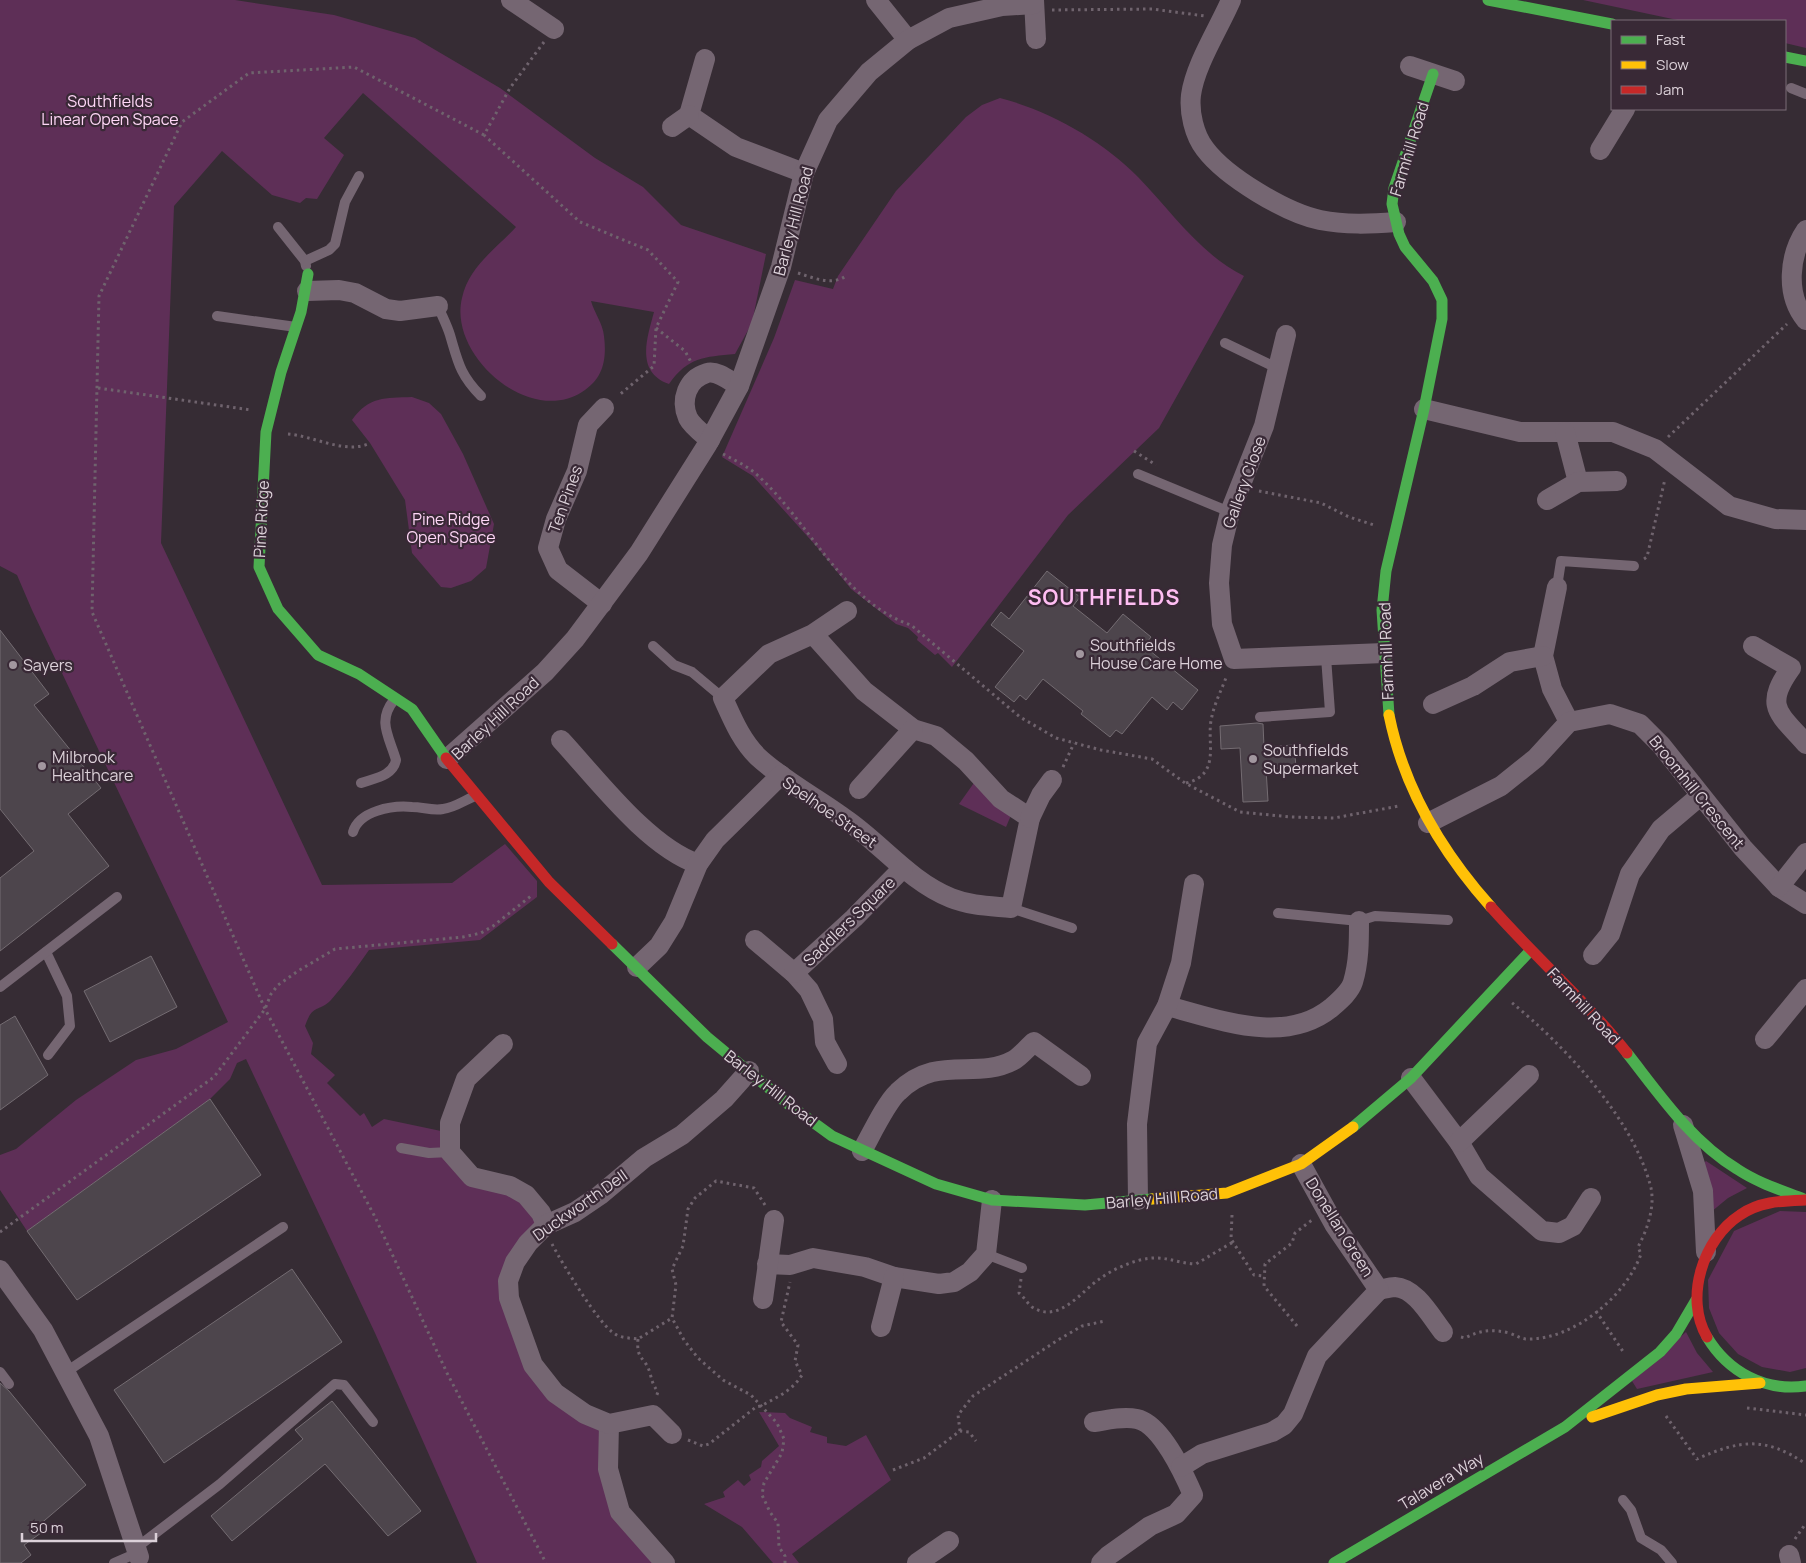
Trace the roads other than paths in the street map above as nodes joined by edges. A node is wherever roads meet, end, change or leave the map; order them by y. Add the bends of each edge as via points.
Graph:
1 (511, 0) edge
2 (876, 0) edge
3 (1231, 0) edge
4 (1488, 0) edge
5 (1034, 2) edge
6 (1611, 24) edge
7 (554, 29) road end
8 (1036, 39) dead end
9 (908, 40) junction
10 (1786, 57) edge
11 (705, 59) dead end
12 (1806, 61) edge
13 (1410, 66) dead end
14 (1433, 74) junction
15 (1455, 81) dead end
16 (1791, 88) dead end
17 (1806, 94) edge
18 (1624, 110) edge
19 (689, 115) junction
20 (672, 127) dead end
21 (1600, 150) dead end
22 (804, 173) junction
23 (358, 176) dead end
24 (1396, 222) junction
25 (278, 227) dead end
26 (1806, 230) edge
27 (305, 262) junction
28 (307, 283) junction
29 (438, 306) joint
30 (217, 316) dead end
31 (1803, 316) edge
32 (298, 327) junction
33 (1286, 335) dead end
34 (1225, 343) dead end
35 (1277, 368) junction
36 (739, 386) junction
37 (481, 396) dead end
38 (604, 408) road end
39 (1424, 409) junction
40 (1565, 432) junction
41 (708, 443) junction
42 (1138, 474) dead end
43 (1617, 481) dead end
44 (1578, 482) junction
45 (1546, 500) dead end
46 (1233, 504) junction
47 (1806, 520) edge
48 (1634, 566) road end
49 (1557, 587) joint
50 (602, 604) junction
51 (847, 611) dead end
52 (813, 634) junction
53 (654, 646) dead end
54 (1753, 646) dead end
55 (1384, 654) junction
56 (1543, 656) junction
57 (1326, 657) junction
58 (395, 698) junction
59 (723, 698) junction
60 (1433, 704) dead end
61 (1260, 717) dead end
62 (1569, 722) junction
63 (913, 729) junction
64 (561, 740) dead end
65 (1806, 744) edge
66 (447, 759) junction
67 (781, 775) junction
68 (1052, 780) road end
69 (362, 782) dead end
70 (859, 789) dead end
71 (478, 794) junction
72 (1700, 796) junction
73 (1030, 818) junction
74 (1428, 823) junction
75 (353, 832) dead end
76 (1806, 854) edge
77 (698, 864) junction
78 (903, 868) junction
79 (1194, 884) dead end
80 (1779, 887) junction
81 (117, 897) dead end
82 (1806, 904) edge
83 (1011, 908) junction
84 (1278, 913) dead end
85 (1448, 920) dead end
86 (1359, 921) junction
87 (1072, 928) dead end
88 (755, 940) dead end
89 (1530, 951) junction
90 (46, 952) junction
91 (1593, 955) dead end
92 (637, 968) junction
93 (794, 973) junction
94 (0, 987) edge
95 (1806, 989) edge
96 (1166, 1006) junction
97 (1766, 1039) dead end
98 (503, 1044) dead end
99 (48, 1055) dead end
100 (837, 1064) dead end
101 (749, 1071) junction
102 (1529, 1075) dead end
103 (1081, 1076) dead end
104 (1411, 1078) junction
105 (1682, 1124) junction
106 (1459, 1142) junction
107 (401, 1148) dead end
108 (862, 1151) junction
109 (450, 1152) junction
110 (1301, 1164) junction
111 (1591, 1198) dead end
112 (992, 1200) junction
113 (1138, 1200) junction
114 (1805, 1200) edge
115 (774, 1220) road end
116 (283, 1227) dead end
117 (545, 1227) junction
118 (1706, 1252) junction
119 (986, 1254) junction
120 (768, 1264) junction
121 (1022, 1268) road end
122 (0, 1270) edge
123 (894, 1277) junction
124 (1379, 1290) junction
125 (763, 1299) dead end
126 (1696, 1300) junction
127 (881, 1327) dead end
128 (1443, 1332) dead end
129 (0, 1372) edge
130 (66, 1372) junction
131 (1762, 1383) junction
132 (9, 1384) dead end
133 (1803, 1388) edge
134 (374, 1422) dead end
135 (1094, 1422) dead end
136 (609, 1424) junction
137 (1565, 1427) junction
138 (672, 1434) road end
139 (1181, 1467) junction
140 (1624, 1500) dead end
141 (949, 1540) dead end
142 (137, 1553) junction
143 (114, 1563) edge
144 (665, 1563) edge
145 (917, 1563) edge
146 (1101, 1563) edge
147 (1334, 1563) edge
148 (1672, 1563) edge

1 - 7 street
2 - 9 street
3 - 24 street via 1196,76 1191,95 1195,130 1204,148 1233,174 1293,212 1348,224
4 - 6 street
5 - 8 street
5 - 9 street, Barley Hill Road via 949,18
9 - 22 street, Barley Hill Road via 869,72 828,120
10 - 12 street
11 - 19 street
13 - 14 street
14 - 15 street
14 - 24 street, Farmhill Road via 1394,188 1392,204
16 - 17 lane
18 - 21 street
19 - 20 street
19 - 22 street via 736,147
22 - 36 street, Barley Hill Road via 781,267
23 - 27 lane via 345,202 335,244
24 - 39 street, Farmhill Road via 1404,247 1433,281 1442,300 1440,336
25 - 27 lane
26 - 31 street via 1796,245 1790,275
27 - 28 lane
28 - 29 street via 355,293 400,311
28 - 32 street, Pine Ridge
29 - 37 lane via 464,377
30 - 32 lane
32 - 58 street, Pine Ridge via 284,362 274,395 274,413 266,432 259,567 278,609 318,655 359,674
33 - 35 street, Gallery Close
34 - 35 lane
35 - 46 street, Gallery Close via 1264,426
36 - 41 street, Barley Hill Road
36 - 41 street via 718,374 707,373 689,385 684,394 688,418
38 - 50 street, Ten Pines via 588,425 577,471 556,519 548,548 558,570
39 - 40 street via 1520,432
39 - 55 street, Farmhill Road via 1386,571 1382,610
40 - 44 street
40 - 47 street via 1614,432 1655,449 1729,506 1775,519
41 - 50 street, Barley Hill Road via 639,553
42 - 46 lane
43 - 44 street
44 - 45 street
46 - 57 street, Gallery Close via 1222,545 1219,582 1222,624 1234,659
48 - 49 lane via 1561,561
49 - 56 street
50 - 66 street, Barley Hill Road via 545,672
51 - 52 street
52 - 59 street via 768,654
52 - 63 street via 864,691
53 - 59 lane via 674,665 692,672
54 - 65 street via 1791,668 1778,686 1775,697 1778,711
55 - 57 street
55 - 74 street, Farmhill Road via 1389,716 1402,762
56 - 60 street via 1510,662 1473,686
56 - 62 street via 1552,689
57 - 61 lane via 1330,712
58 - 66 street, Pine Ridge via 412,709
58 - 69 lane via 387,708 384,720 395,766 387,774
59 - 67 street via 738,732 758,756
62 - 72 street, Broomhill Crescent via 1610,714 1640,724 1662,745
62 - 74 street via 1536,758 1501,786
63 - 70 street
63 - 73 street via 936,736 966,761 1001,799
64 - 77 street via 645,830 665,846
66 - 71 street, Barley Hill Road
67 - 77 street, Spelhoe Street via 715,840
67 - 78 street, Spelhoe Street via 848,820
68 - 73 street
71 - 75 lane via 445,809 398,806 377,812 355,824
71 - 92 street, Barley Hill Road via 549,882
72 - 80 street, Broomhill Crescent
72 - 91 street via 1661,829 1630,874 1610,934
73 - 83 street
74 - 89 street, Farmhill Road via 1474,888
76 - 80 street
77 - 92 street, Spelhoe Street via 674,922 658,946
78 - 83 street, Spelhoe Street via 952,898 971,904
78 - 93 street, Saddlers Square
79 - 96 street via 1181,963
80 - 82 street, Broomhill Crescent
81 - 90 lane
83 - 87 lane, Spelhoe Street
84 - 86 lane
85 - 86 lane via 1375,916
86 - 96 street via 1359,954 1352,983 1340,1001 1320,1017 1287,1026 1254,1028
88 - 93 street, Saddlers Square
89 - 104 street, Barley Hill Road
89 - 105 street, Farmhill Road via 1602,1020
90 - 94 lane
90 - 99 lane via 66,996 70,1026
92 - 101 street, Barley Hill Road via 706,1037
93 - 100 street, Saddlers Square via 809,990 824,1019 825,1042
95 - 97 street
96 - 113 street via 1147,1043 1141,1080 1136,1152
98 - 109 street via 466,1079 450,1123
101 - 108 street, Barley Hill Road via 832,1136
101 - 117 street, Duckworth Dell via 724,1099 682,1135 644,1158 575,1212
102 - 106 street
103 - 108 street via 1034,1042 1015,1059 995,1067 937,1069 914,1079 897,1093
104 - 106 street
104 - 110 street, Barley Hill Road via 1356,1125
105 - 114 street, Farmhill Road via 1738,1170
105 - 118 street, Farmhill Road via 1703,1191
106 - 111 street via 1479,1176 1542,1231 1559,1233 1574,1226
107 - 109 lane via 429,1153
108 - 112 street, Barley Hill Road via 936,1184
109 - 117 street via 472,1178 510,1186 526,1195 541,1214
110 - 113 street, Barley Hill Road via 1227,1193
110 - 124 street, Donellan Green
112 - 113 street, Barley Hill Road via 1085,1205
112 - 119 street
114 - 118 street via 1774,1200 1746,1210 1723,1228
115 - 120 street
116 - 130 lane
117 - 136 street, Duckworth Dell via 515,1262 508,1280 509,1298 533,1365 555,1393 585,1414
118 - 126 street via 1698,1276
119 - 121 lane
119 - 123 street via 970,1272 954,1282 939,1284
120 - 123 street via 793,1264 813,1258 865,1267
120 - 125 street
122 - 130 street via 43,1330
123 - 127 street
124 - 128 street, Donellan Green via 1404,1289 1415,1297
124 - 139 street, Donellan Green via 1317,1356 1293,1414 1284,1425 1272,1432 1202,1454
126 - 131 street via 1702,1328 1716,1352 1736,1371
126 - 137 street, Talavera Way via 1676,1334 1660,1352
129 - 132 lane
130 - 142 street via 99,1436
131 - 133 street
131 - 137 street, Talavera Way via 1686,1389 1657,1395
134 - 142 lane via 344,1385 335,1384
135 - 139 street via 1138,1419 1158,1434
136 - 138 street via 653,1415
136 - 144 street via 608,1469 620,1512
137 - 147 street, Talavera Way
139 - 146 street via 1193,1495 1176,1514 1150,1526
140 - 148 lane via 1641,1538 1661,1550
141 - 145 street
142 - 143 lane

